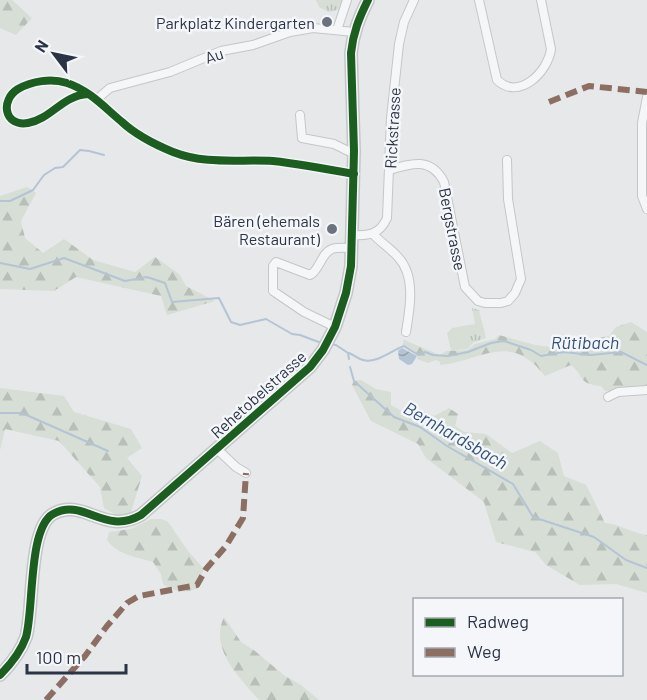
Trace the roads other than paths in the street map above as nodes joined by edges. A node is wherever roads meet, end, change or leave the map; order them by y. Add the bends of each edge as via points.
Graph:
1 (347, 0) edge
2 (368, 0) edge
3 (414, 0) edge
4 (479, 0) edge
5 (541, 0) edge
6 (337, 30) junction
7 (354, 33) junction
8 (88, 94) junction
9 (647, 97) edge
10 (97, 99) junction
11 (300, 115) dead end
12 (354, 151) junction
13 (507, 160) dead end
14 (389, 170) junction
15 (354, 174) junction
16 (647, 209) edge
17 (373, 234) junction
18 (353, 235) junction
19 (352, 248) junction
20 (335, 327) junction
21 (406, 332) dead end
22 (647, 390) edge
23 (608, 397) dead end
24 (217, 449) junction
25 (246, 473) dead end
26 (0, 675) edge

1 - 6 street
2 - 7 street, Rehetobelstrasse
3 - 14 street, Rickstrasse via 399,44
4 - 5 street via 497,80 510,88 527,84 550,57
6 - 7 street, Au
6 - 10 street, Au via 313,28 290,32 221,51 170,72 110,88
7 - 12 street, Rehetobelstrasse
8 - 8 street via 65,82 42,81 14,92 6,103 6,111 16,123 28,123 70,98
8 - 10 street
9 - 16 street via 642,123 642,196
10 - 15 street via 134,131 173,152 210,160 272,161
11 - 12 street via 302,138
12 - 15 street, Rehetobelstrasse
13 - 14 street, Bergstrasse via 508,199 521,279 508,301 493,304 478,300 465,287 440,174 434,168 415,163
14 - 17 street, Rickstrasse via 387,218
15 - 18 street, Rehetobelstrasse
17 - 18 street
17 - 21 street via 400,258 407,272 410,307
18 - 19 street, Rehetobelstrasse
19 - 20 street, Rehetobelstrasse via 349,279
19 - 20 street via 328,251 310,275 276,262 273,266 273,291
20 - 24 street, Rehetobelstrasse via 310,367
22 - 23 street via 618,392
24 - 25 street
24 - 26 street, Rehetobelstrasse via 132,520 107,521 78,510 59,511 48,517 38,537 26,636

